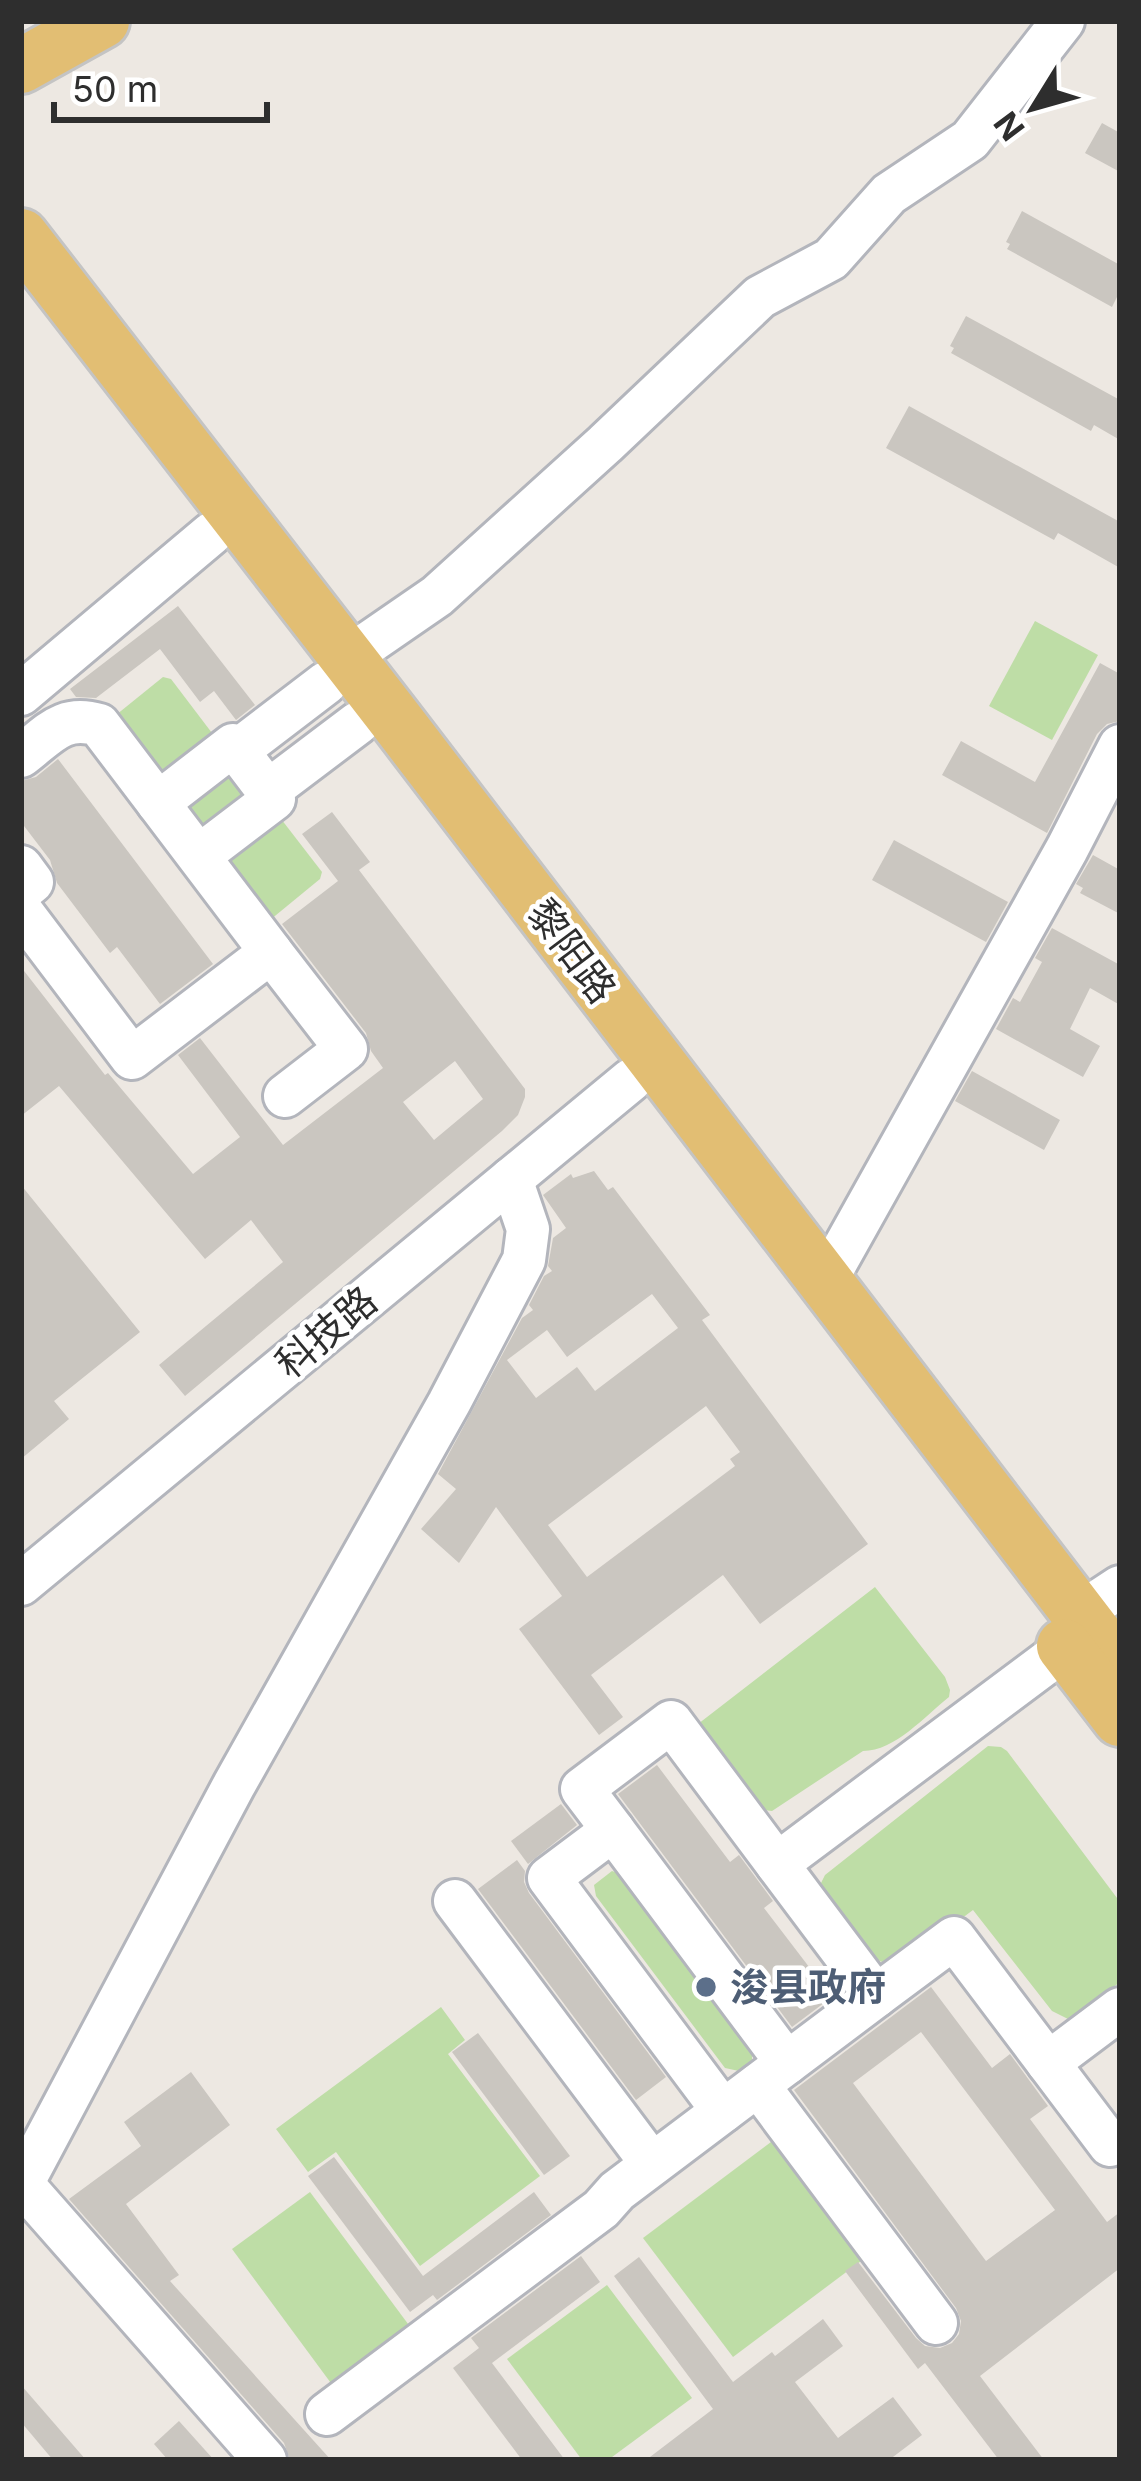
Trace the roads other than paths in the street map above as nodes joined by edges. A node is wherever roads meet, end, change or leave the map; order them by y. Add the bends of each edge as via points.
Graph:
1 (103, 21) edge
2 (1063, 21) edge
3 (21, 66) edge
4 (21, 236) edge
5 (21, 289) edge
6 (212, 534) junction
7 (344, 688) junction
8 (21, 694) edge
9 (1120, 746) edge
10 (237, 751) junction
11 (21, 756) edge
12 (268, 791) junction
13 (158, 803) junction
14 (199, 856) junction
15 (21, 868) edge
16 (21, 891) edge
17 (21, 911) edge
18 (271, 952) junction
19 (631, 1080) junction
20 (285, 1096) dead end
21 (511, 1179) junction
22 (825, 1282) junction
23 (21, 1584) edge
24 (1088, 1616) edge
25 (1120, 1667) edge
26 (1120, 1719) edge
27 (613, 1830) junction
28 (778, 1864) junction
29 (455, 1901) dead end
30 (876, 1996) junction
31 (1120, 2008) edge
32 (1048, 2062) junction
33 (772, 2074) junction
34 (723, 2111) junction
35 (1110, 2146) dead end
36 (652, 2164) junction
37 (21, 2185) edge
38 (936, 2323) dead end
39 (327, 2414) dead end
40 (265, 2460) edge

1 - 3 main road
2 - 7 street via 970,140 890,194 831,259 760,297
4 - 7 main road, 黎阳路
5 - 6 main road, 黎阳路
6 - 7 main road, 黎阳路
6 - 8 street
7 - 10 street
7 - 12 street
7 - 19 main road, 黎阳路
7 - 22 main road, 黎阳路
9 - 22 street
10 - 12 street
10 - 13 street via 232,746
11 - 13 street via 65,722 99,725
12 - 14 street via 274,800
13 - 14 street
14 - 18 street
15 - 16 street via 32,882
17 - 18 street via 133,1058
18 - 20 street via 346,1049
19 - 21 street, 科技路
19 - 24 main road, 黎阳路
21 - 23 street, 科技路
21 - 37 street via 528,1229 524,1260
22 - 24 main road, 黎阳路
24 - 25 main road, 黎阳路
24 - 26 main road, 黎阳路
24 - 28 street
27 - 28 street via 582,1789 671,1722
27 - 33 street
27 - 34 street via 548,1878
28 - 30 street
29 - 36 street
30 - 32 street via 954,1938
30 - 33 street
31 - 32 street
32 - 35 street
33 - 34 street
33 - 38 street
34 - 36 street
36 - 39 street
37 - 40 street

